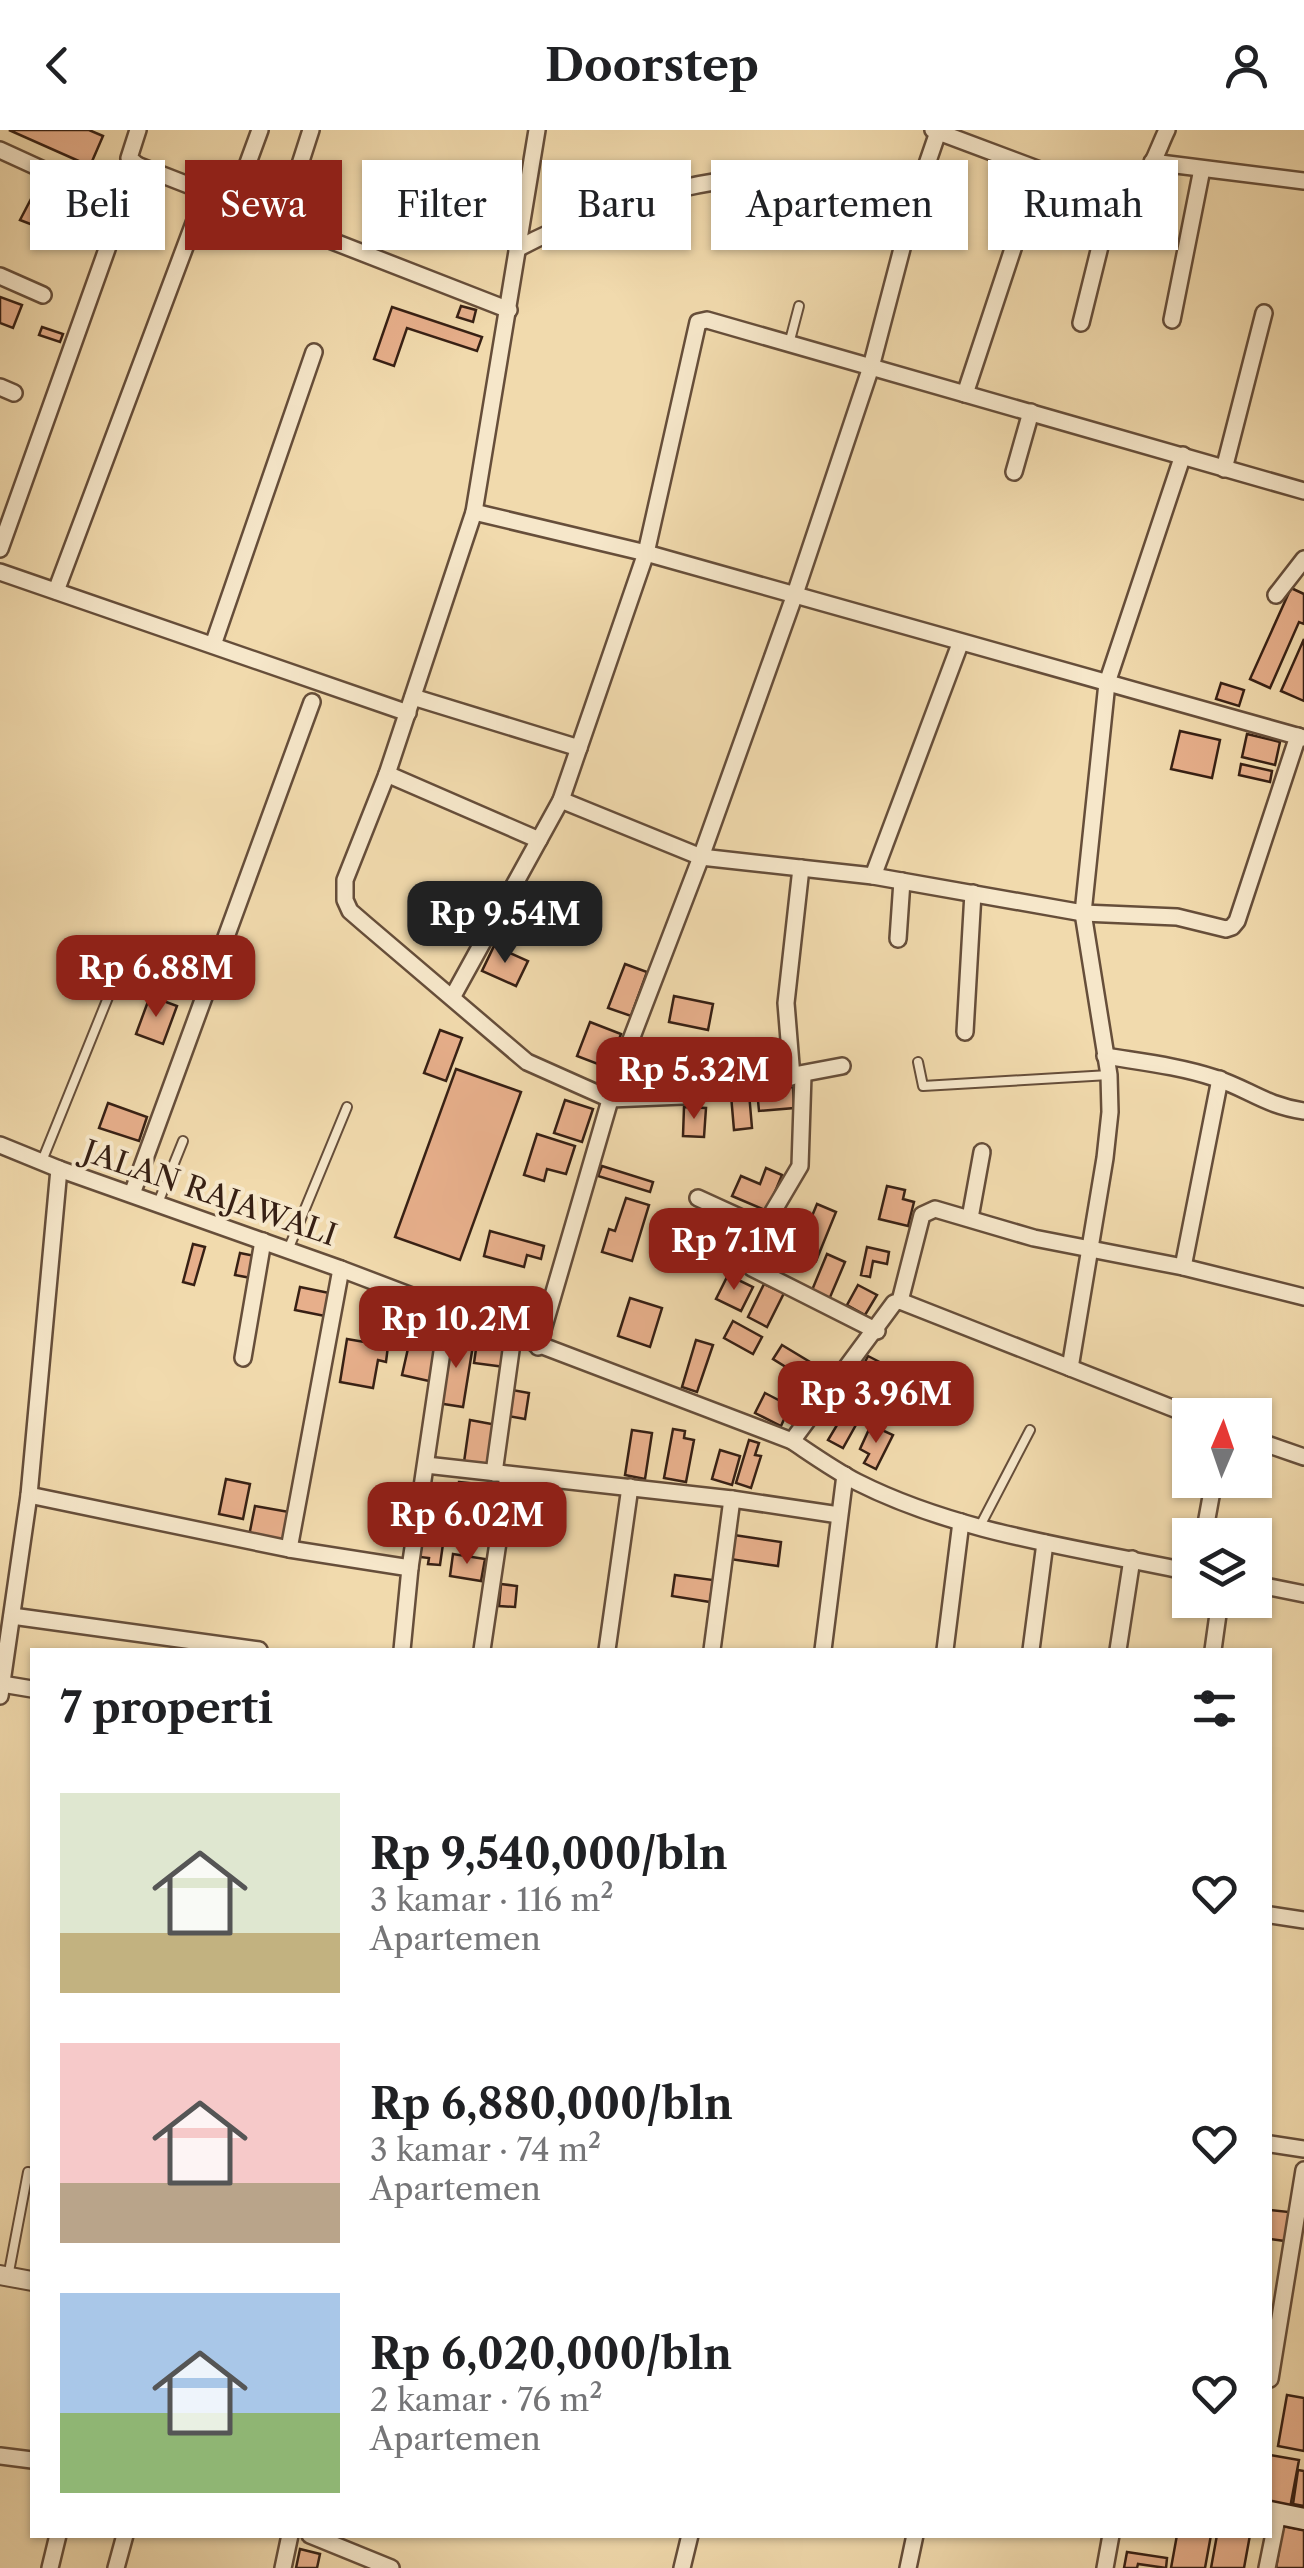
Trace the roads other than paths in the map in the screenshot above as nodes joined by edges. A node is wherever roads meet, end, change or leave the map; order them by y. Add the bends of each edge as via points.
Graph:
1 (138, 130) edge
2 (260, 130) edge
3 (311, 130) edge
4 (537, 130) edge
5 (1167, 130) edge
6 (936, 131) edge
7 (0, 150) edge
8 (131, 160) edge
9 (249, 160) edge
10 (301, 160) edge
11 (927, 160) edge
12 (1013, 160) edge
13 (1153, 160) edge
14 (30, 164) edge
15 (1178, 166) edge
16 (1202, 169) junction
17 (1304, 182) edge
18 (711, 184) edge
19 (522, 219) edge
20 (342, 244) edge
21 (522, 246) edge
22 (185, 247) edge
23 (107, 250) edge
24 (517, 250) edge
25 (902, 250) edge
26 (1013, 250) edge
27 (1100, 250) edge
28 (0, 276) edge
29 (43, 295) dead end
30 (799, 306) dead end
31 (510, 310) junction
32 (1264, 313) dead end
33 (1172, 320) dead end
34 (1082, 323) dead end
35 (789, 344) junction
36 (314, 352) dead end
37 (871, 367) junction
38 (965, 394) junction
39 (1032, 412) junction
40 (1183, 455) junction
41 (1224, 469) junction
42 (1014, 472) dead end
43 (1303, 494) edge
44 (474, 512) junction
45 (0, 549) edge
46 (646, 554) junction
47 (1304, 558) edge
48 (0, 572) edge
49 (56, 591) junction
50 (1276, 595) dead end
51 (794, 597) junction
52 (960, 644) junction
53 (213, 645) junction
54 (1107, 682) junction
55 (312, 702) dead end
56 (410, 705) junction
57 (1301, 737) edge
58 (579, 748) junction
59 (387, 774) junction
60 (561, 800) junction
61 (539, 840) junction
62 (701, 857) junction
63 (800, 868) junction
64 (873, 876) junction
65 (902, 881) junction
66 (972, 894) junction
67 (1084, 913) junction
68 (898, 939) dead end
69 (111, 990) dead end
70 (453, 996) junction
71 (965, 1032) dead end
72 (1105, 1056) junction
73 (918, 1062) dead end
74 (842, 1066) dead end
75 (1109, 1075) junction
76 (798, 1076) junction
77 (1220, 1080) junction
78 (610, 1099) junction
79 (347, 1107) dead end
80 (1304, 1110) edge
81 (184, 1141) dead end
82 (0, 1145) edge
83 (982, 1152) dead end
84 (42, 1161) junction
85 (59, 1169) junction
86 (132, 1194) junction
87 (698, 1198) dead end
88 (158, 1203) junction
89 (970, 1218) junction
90 (761, 1232) junction
91 (263, 1240) junction
92 (288, 1250) junction
93 (1091, 1250) junction
94 (1182, 1267) junction
95 (341, 1269) junction
96 (1304, 1297) edge
97 (900, 1301) junction
98 (448, 1311) junction
99 (876, 1331) junction
100 (513, 1336) junction
101 (538, 1346) junction
102 (243, 1358) dead end
103 (1070, 1368) junction
104 (1172, 1408) edge
105 (1030, 1430) dead end
106 (792, 1441) junction
107 (1272, 1446) edge
108 (1304, 1458) edge
109 (426, 1466) junction
110 (500, 1474) junction
111 (844, 1475) junction
112 (630, 1487) junction
113 (28, 1495) junction
114 (732, 1499) junction
115 (839, 1515) junction
116 (961, 1522) junction
117 (980, 1526) junction
118 (1044, 1544) junction
119 (289, 1550) junction
120 (1132, 1560) junction
121 (410, 1568) junction
122 (1172, 1568) edge
123 (1272, 1586) edge
124 (1303, 1591) edge
125 (12, 1616) junction
126 (1217, 1618) edge
127 (245, 1648) edge
128 (402, 1648) edge
129 (482, 1648) edge
130 (607, 1648) edge
131 (712, 1648) edge
132 (823, 1648) edge
133 (946, 1648) edge
134 (1030, 1648) edge
135 (1118, 1648) edge
136 (1213, 1648) edge
137 (30, 1689) edge
138 (1, 1690) edge
139 (1272, 1916) edge
140 (1304, 1920) edge
141 (1272, 2144) edge
142 (1304, 2149) edge
143 (1304, 2170) edge
144 (28, 2172) dead end
145 (4, 2276) edge
146 (30, 2281) edge
147 (1272, 2367) edge
148 (0, 2456) edge
149 (30, 2460) edge
150 (1274, 2513) edge
151 (1304, 2519) edge
152 (57, 2538) edge
153 (124, 2538) edge
154 (289, 2538) edge
155 (317, 2538) edge
156 (689, 2538) edge
157 (914, 2538) edge
158 (1111, 2538) edge
159 (1271, 2538) edge
160 (386, 2567) edge
161 (50, 2568) edge
162 (116, 2568) edge
163 (283, 2568) edge
164 (682, 2568) edge
165 (908, 2568) edge
166 (1106, 2568) edge
167 (1267, 2568) edge

1 - 8 street
2 - 9 street
3 - 10 street
4 - 19 street
5 - 13 street
6 - 11 street
6 - 12 street
7 - 14 street
15 - 16 street
16 - 17 street
16 - 33 street
18 - 21 street via 605,209
20 - 31 street
22 - 49 street
23 - 45 street
24 - 31 street
25 - 37 street
26 - 38 street
27 - 34 street
28 - 29 street
30 - 35 lane
31 - 44 street
32 - 41 street
35 - 37 street
35 - 46 street via 698,322
36 - 53 street
37 - 38 street
37 - 51 street
38 - 39 street
39 - 40 street
39 - 42 street
40 - 41 street
40 - 54 street
41 - 43 street
44 - 46 street
44 - 56 street
46 - 51 street
46 - 58 street
47 - 50 street
48 - 49 street
49 - 53 street
51 - 52 street
51 - 62 street
52 - 54 street
52 - 64 street
53 - 56 street
54 - 57 street
54 - 67 street
55 - 86 street
56 - 58 street
56 - 59 street
57 - 67 street via 1232,927 1177,916
58 - 60 street
59 - 61 street
59 - 70 street via 346,880 345,900
60 - 61 street
60 - 62 street
61 - 70 street
62 - 63 street
62 - 78 street
63 - 64 street
63 - 76 street via 786,1004
64 - 65 street
65 - 66 street
65 - 68 street
66 - 67 street
66 - 71 street
67 - 72 street
69 - 84 lane
70 - 78 street via 527,1062
72 - 75 street
72 - 77 street
73 - 75 lane via 923,1086
74 - 76 street
75 - 93 street
76 - 78 street via 683,1096
76 - 90 street via 800,1166
77 - 80 street via 1261,1101
77 - 94 street
78 - 101 street
79 - 92 lane
81 - 88 lane
82 - 84 street, JALAN RAJAWALI
83 - 89 street
84 - 85 street, JALAN RAJAWALI
85 - 86 street, JALAN RAJAWALI
85 - 113 street
86 - 88 street, JALAN RAJAWALI
87 - 90 street via 758,1222
88 - 91 street, JALAN RAJAWALI
89 - 93 street
89 - 97 street via 935,1208 922,1215
90 - 99 street via 752,1268
91 - 92 street, JALAN RAJAWALI
91 - 102 street
92 - 95 street, JALAN RAJAWALI
93 - 94 street
93 - 103 street
94 - 96 street
95 - 98 street, JALAN RAJAWALI
95 - 119 street
97 - 99 street
97 - 103 street
98 - 100 street, JALAN RAJAWALI
98 - 109 street
99 - 106 street
100 - 101 street, JALAN RAJAWALI
100 - 110 street
101 - 106 street, JALAN RAJAWALI
103 - 104 street
105 - 117 lane
106 - 111 street, JALAN RAJAWALI
107 - 108 street
109 - 110 street
109 - 121 street
110 - 112 street
110 - 129 street
111 - 115 street
111 - 116 street, JALAN RAJAWALI
112 - 114 street
112 - 130 street
113 - 119 street
113 - 125 street
114 - 115 street
114 - 131 street
115 - 132 street
116 - 117 street, JALAN RAJAWALI
116 - 133 street
117 - 118 street, JALAN RAJAWALI
118 - 120 street, JALAN RAJAWALI
118 - 134 street
119 - 121 street
120 - 122 street, JALAN RAJAWALI
120 - 135 street
121 - 128 street
123 - 124 street
125 - 127 street
125 - 138 street
126 - 136 street
137 - 138 street
139 - 140 street
141 - 142 street
143 - 147 street
144 - 145 lane
145 - 146 street
148 - 149 street
150 - 151 main road
152 - 161 street
153 - 162 street
154 - 163 street
155 - 160 street
156 - 164 street
157 - 165 street
158 - 166 street
159 - 167 street

